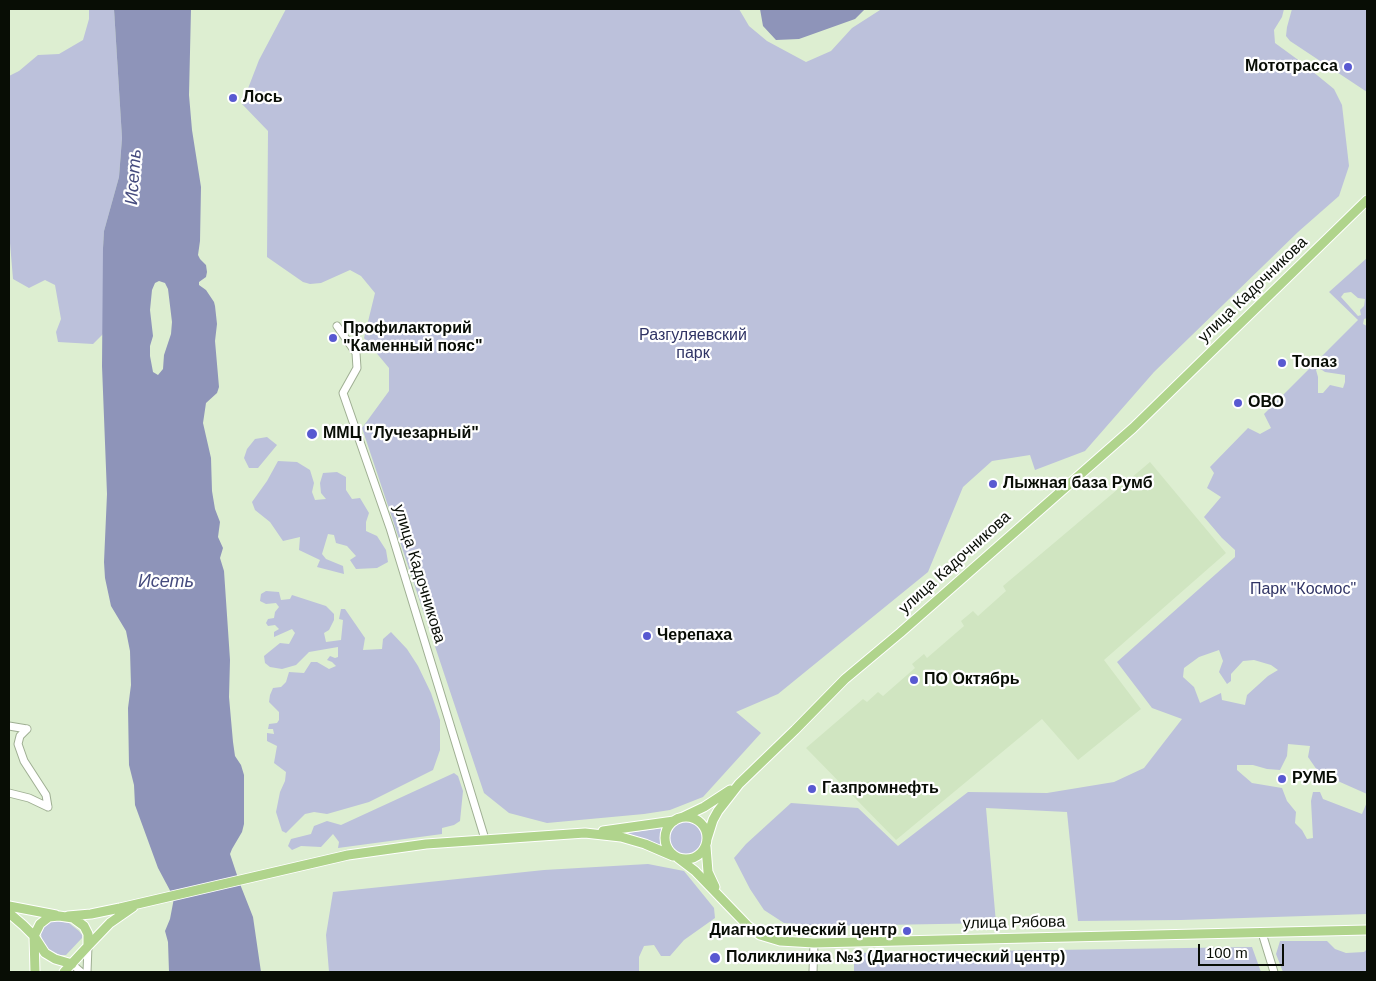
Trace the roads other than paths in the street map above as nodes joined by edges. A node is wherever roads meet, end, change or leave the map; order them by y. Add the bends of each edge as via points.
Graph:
1 (1367, 200) edge
2 (337, 326) dead end
3 (9, 726) edge
4 (738, 784) junction
5 (9, 793) edge
6 (683, 817) junction
7 (674, 821) junction
8 (585, 833) junction
9 (485, 839) junction
10 (706, 841) junction
11 (676, 857) junction
12 (720, 896) junction
13 (153, 899) junction
14 (9, 906) edge
15 (9, 913) edge
16 (63, 916) junction
17 (1367, 930) edge
18 (1262, 933) junction
19 (34, 936) junction
20 (814, 943) junction
21 (88, 946) junction
22 (72, 964) junction
23 (35, 972) edge
24 (64, 972) edge
25 (81, 972) edge
26 (87, 972) edge
27 (813, 972) edge
28 (1274, 972) edge

1 - 4 main road, улица Кадочникова via 1132,428 845,679
2 - 9 street, улица Кадочникова via 356,353 357,368 343,393 390,528
3 - 5 street via 27,729 18,744 24,761 46,795 48,807
4 - 6 main road
4 - 10 main road via 718,811
6 - 7 main road
6 - 10 main road via 698,821 704,829
7 - 8 main road
7 - 11 main road via 664,838 667,848
8 - 9 main road
8 - 11 main road via 621,837
9 - 13 main road via 374,850
10 - 11 main road via 697,856 688,859
10 - 12 main road via 708,872
11 - 12 main road via 690,866
12 - 20 main road, улица Рябова via 760,935 780,941
13 - 16 main road via 92,914
13 - 21 main road via 117,917
14 - 16 main road
15 - 19 main road
16 - 19 main road via 48,917
16 - 21 main road via 78,920 84,926
17 - 18 main road, улица Рябова
18 - 20 main road, улица Рябова
18 - 28 street
19 - 22 main road via 45,953
19 - 23 main road
20 - 27 street
21 - 22 main road
21 - 26 street
22 - 24 main road
22 - 25 street

